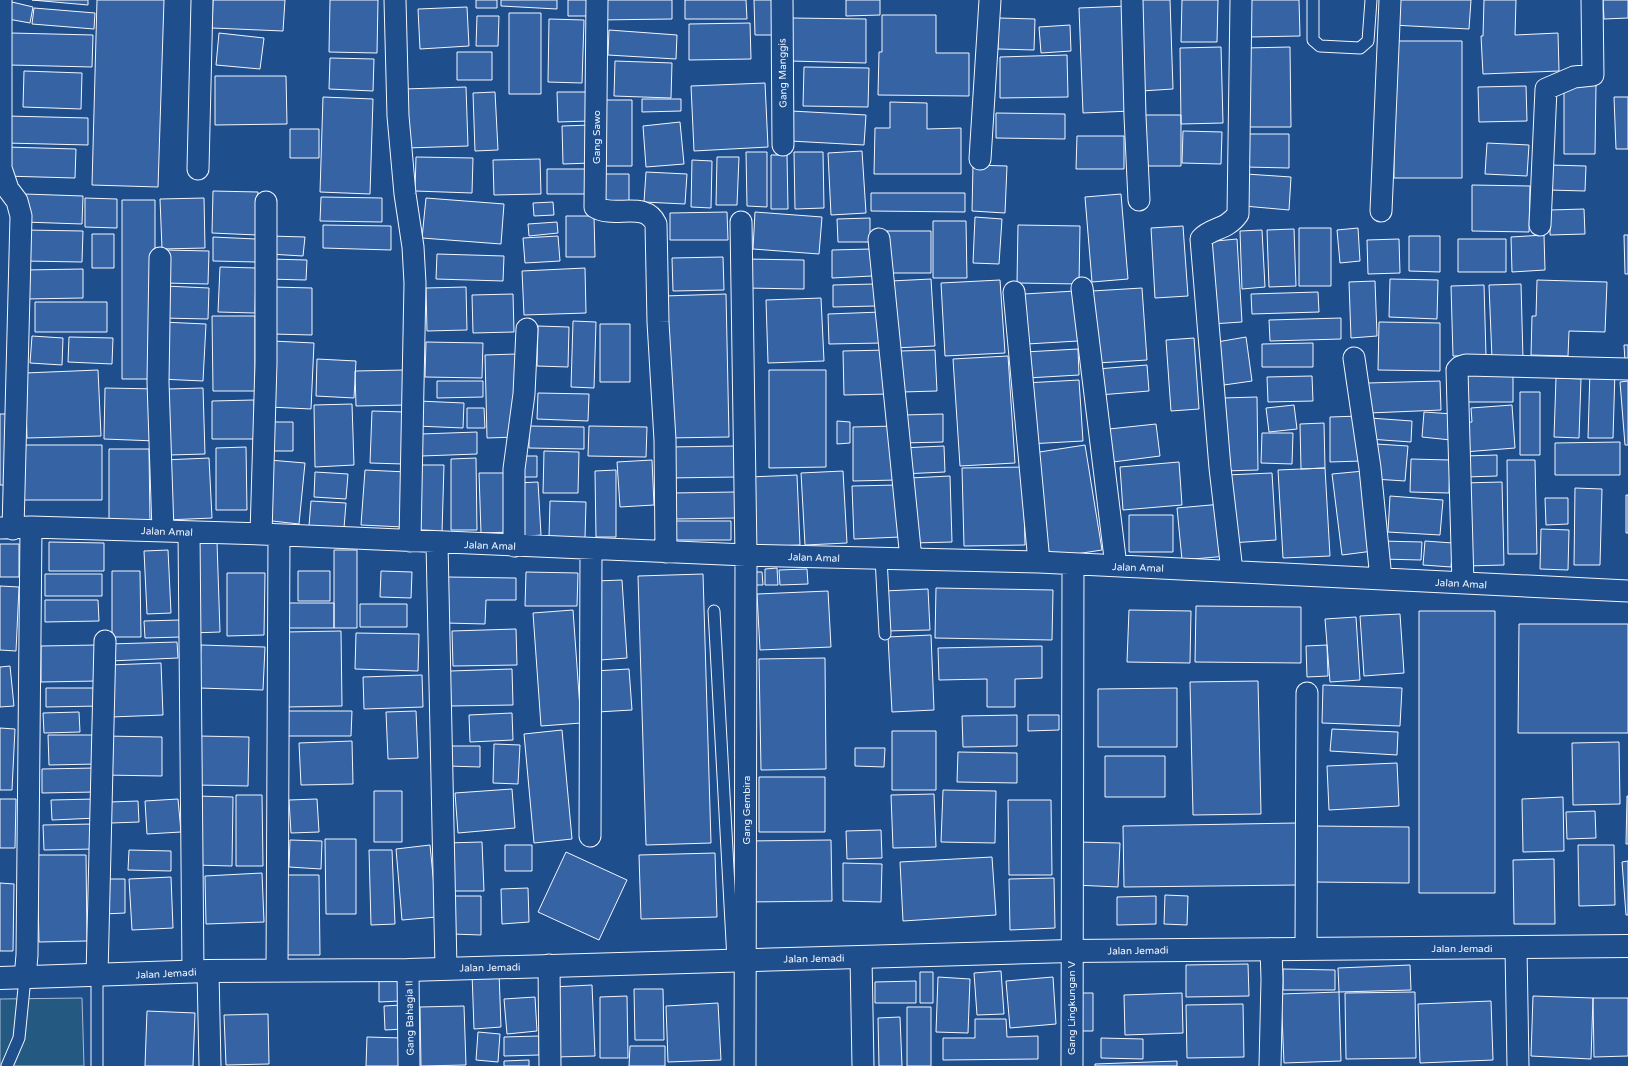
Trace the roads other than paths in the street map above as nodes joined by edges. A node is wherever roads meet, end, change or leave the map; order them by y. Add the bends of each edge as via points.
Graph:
1 (1, 0) edge
2 (202, 0) edge
3 (395, 0) edge
4 (597, 0) edge
5 (782, 0) edge
6 (990, 0) edge
7 (1132, 0) edge
8 (1241, 0) edge
9 (1313, 0) edge
10 (1370, 0) edge
11 (1390, 0) edge
12 (1592, 0) edge
13 (783, 145) dead end
14 (980, 159) dead end
15 (198, 169) dead end
16 (1140, 200) dead end
17 (266, 202) dead end
18 (1381, 211) dead end
19 (741, 222) dead end
20 (1540, 225) dead end
21 (879, 239) dead end
22 (160, 258) dead end
23 (1082, 288) dead end
24 (1014, 292) dead end
25 (527, 329) dead end
26 (1354, 358) dead end
27 (1628, 369) edge
28 (15, 528) edge
29 (163, 531) junction
30 (189, 532) junction
31 (270, 535) junction
32 (410, 541) junction
33 (437, 543) junction
34 (514, 546) junction
35 (591, 549) junction
36 (666, 552) junction
37 (746, 554) junction
38 (881, 558) junction
39 (910, 559) junction
40 (1039, 562) junction
41 (1073, 565) junction
42 (1116, 566) junction
43 (1232, 571) junction
44 (1381, 579) junction
45 (1463, 583) junction
46 (1628, 591) edge
47 (714, 611) dead end
48 (885, 634) dead end
49 (105, 641) dead end
50 (1307, 693) dead end
51 (590, 836) dead end
52 (1628, 946) edge
53 (1306, 948) junction
54 (1516, 948) junction
55 (1270, 949) junction
56 (1071, 951) junction
57 (861, 957) junction
58 (739, 960) junction
59 (549, 966) junction
60 (446, 968) junction
61 (277, 970) junction
62 (408, 970) junction
63 (200, 971) junction
64 (97, 976) junction
65 (0, 978) edge
66 (25, 978) junction
67 (7, 1066) edge
68 (97, 1066) edge
69 (210, 1066) edge
70 (409, 1066) edge
71 (550, 1066) edge
72 (746, 1066) edge
73 (863, 1066) edge
74 (1072, 1066) edge
75 (1270, 1066) edge
76 (1518, 1066) edge

1 - 28 street via 1,168 8,189 17,201 21,216
2 - 15 street
3 - 32 street via 398,116 415,283
4 - 36 street, Gang Sawo via 595,207 603,211 643,211 652,216 656,224 658,322 665,440
5 - 13 street, Gang Manggis
6 - 14 street
7 - 16 street
8 - 43 street via 1238,214 1233,222 1219,230 1208,232 1201,238 1220,468
9 - 10 lane via 1313,40 1320,46 1360,48 1368,41
11 - 18 street
12 - 20 street via 1593,75 1574,77 1546,89
17 - 31 street
19 - 37 street, Gang Gembira
21 - 39 street
22 - 29 street via 158,382
23 - 42 street
24 - 40 street
25 - 34 street via 524,394 514,469
26 - 44 street via 1370,468
27 - 45 street via 1466,365 1457,370
28 - 29 street, Jalan Amal
28 - 66 street via 27,955
29 - 30 street, Jalan Amal
30 - 31 street, Jalan Amal
30 - 63 street
31 - 32 street, Jalan Amal
31 - 61 street
32 - 33 street, Jalan Amal
33 - 34 street, Jalan Amal
33 - 60 street
34 - 35 street, Jalan Amal
35 - 36 street, Jalan Amal
35 - 51 street
36 - 37 street, Jalan Amal
37 - 38 street, Jalan Amal
37 - 58 street, Gang Gembira
38 - 39 street, Jalan Amal
38 - 48 lane
39 - 40 street, Jalan Amal
40 - 41 street, Jalan Amal
41 - 42 street, Jalan Amal
41 - 56 street, Gang Lingkungan V
42 - 43 street, Jalan Amal
43 - 44 street, Jalan Amal
44 - 45 street, Jalan Amal
45 - 46 street, Jalan Amal
47 - 58 lane
49 - 64 street
50 - 53 street
52 - 54 street, Jalan Jemadi
53 - 54 street, Jalan Jemadi
53 - 55 street, Jalan Jemadi
54 - 76 street
55 - 56 street, Jalan Jemadi
55 - 75 street
56 - 57 street, Jalan Jemadi
56 - 74 street, Gang Lingkungan V
57 - 58 street, Jalan Jemadi
57 - 73 street
58 - 59 street, Jalan Jemadi
58 - 72 street, Gang Gembira
59 - 60 street, Jalan Jemadi
59 - 71 street
60 - 62 street, Jalan Jemadi
61 - 62 street, Jalan Jemadi
61 - 63 street, Jalan Jemadi
62 - 70 street, Gang Bahagia II
63 - 64 street, Jalan Jemadi
63 - 69 street
64 - 66 street, Jalan Jemadi
64 - 68 lane
65 - 66 street, Jalan Jemadi
66 - 67 lane via 19,1038

